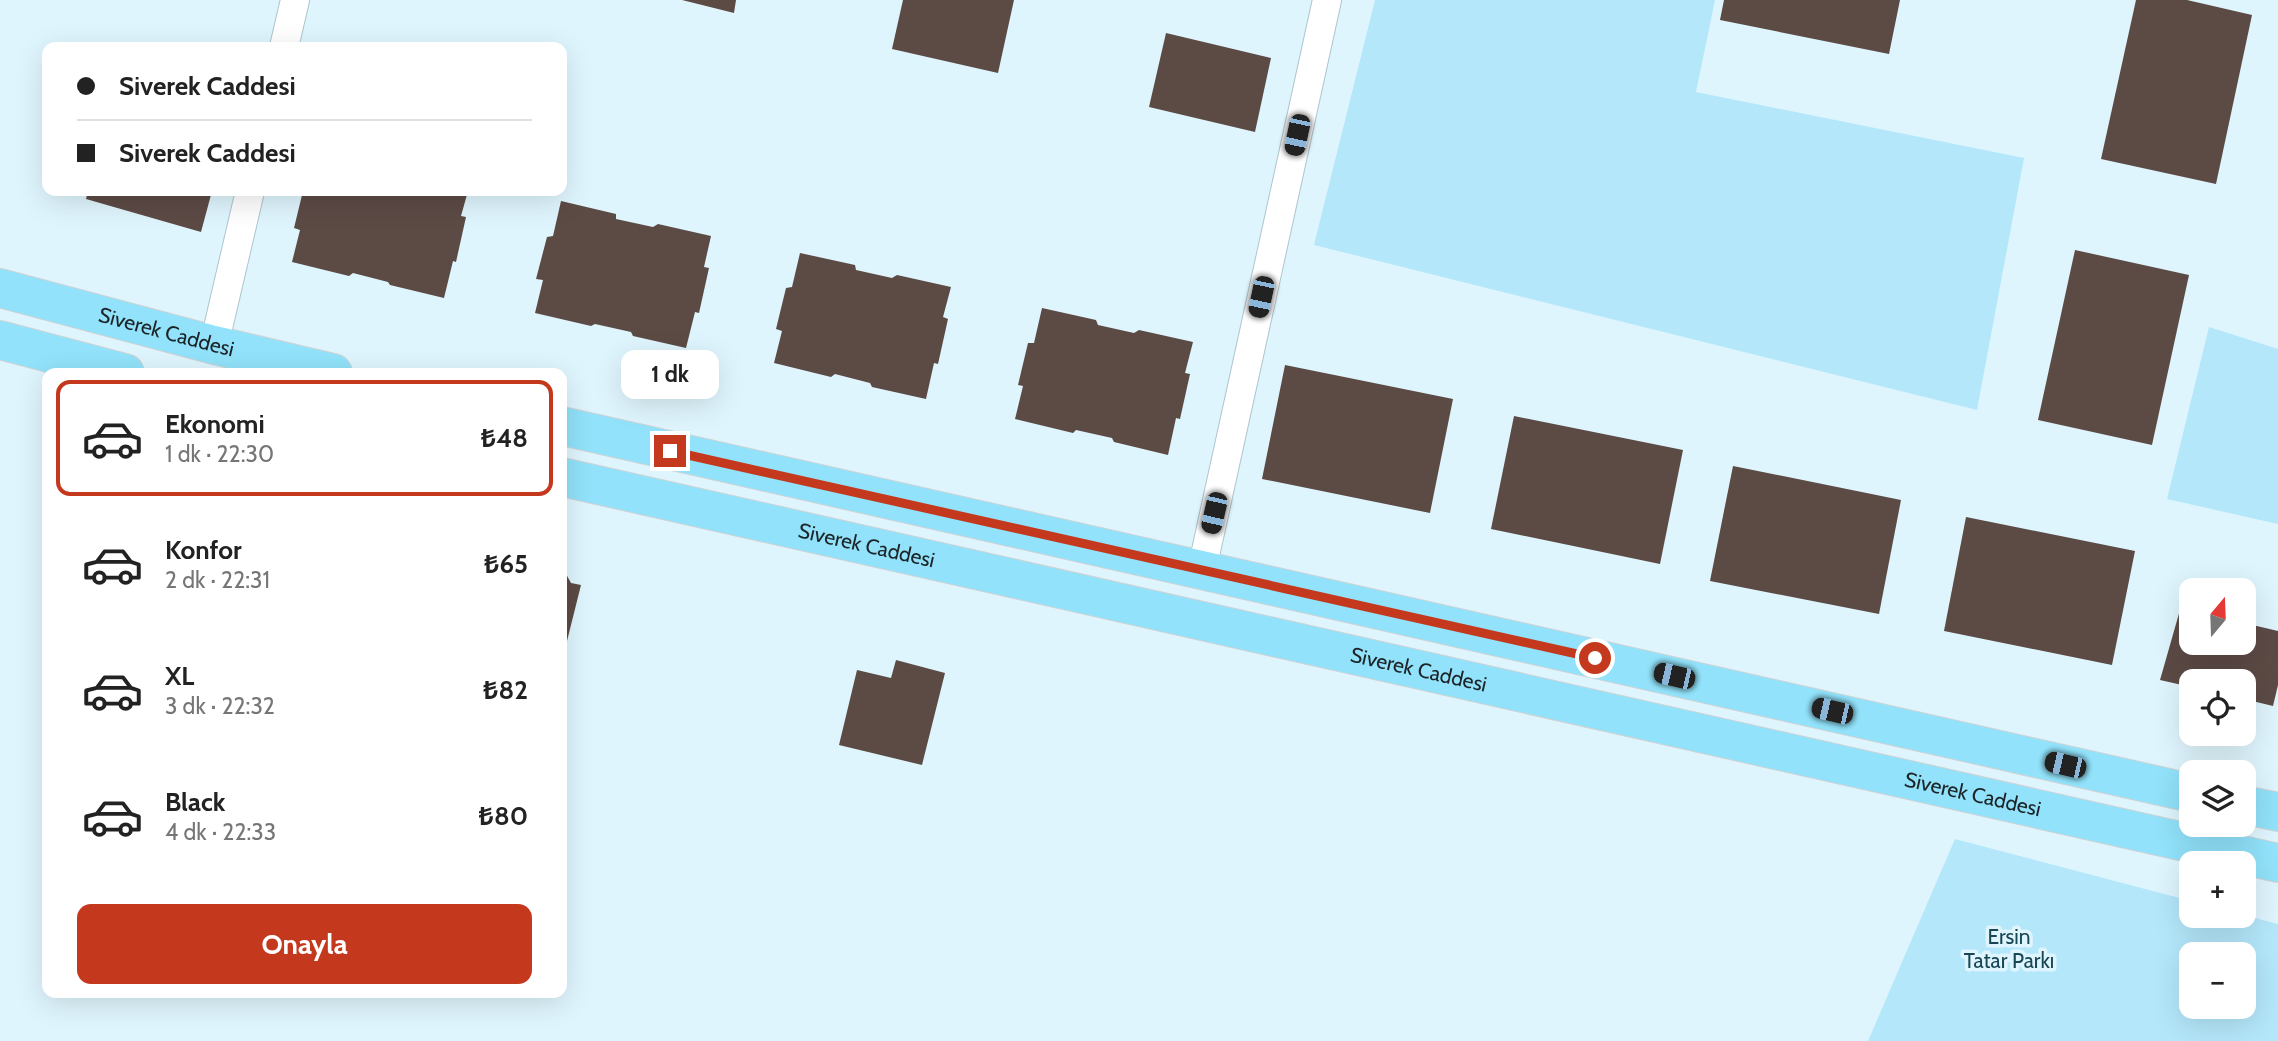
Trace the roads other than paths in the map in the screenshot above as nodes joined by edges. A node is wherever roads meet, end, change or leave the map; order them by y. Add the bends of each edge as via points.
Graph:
1 (295, 0) edge
2 (1327, 0) edge
3 (285, 42) edge
4 (249, 196) edge
5 (0, 288) edge
6 (0, 340) edge
7 (214, 345) junction
8 (106, 368) edge
9 (312, 368) edge
10 (567, 427) edge
11 (567, 478) edge
12 (1202, 569) junction
13 (2179, 790) edge
14 (2256, 807) edge
15 (2278, 812) edge
16 (2278, 863) edge

1 - 3 street
2 - 12 street
4 - 7 street
5 - 7 main road, Siverek Caddesi
6 - 8 main road
7 - 9 main road, Siverek Caddesi
10 - 12 main road
11 - 16 main road, Siverek Caddesi
12 - 13 main road
14 - 15 main road

